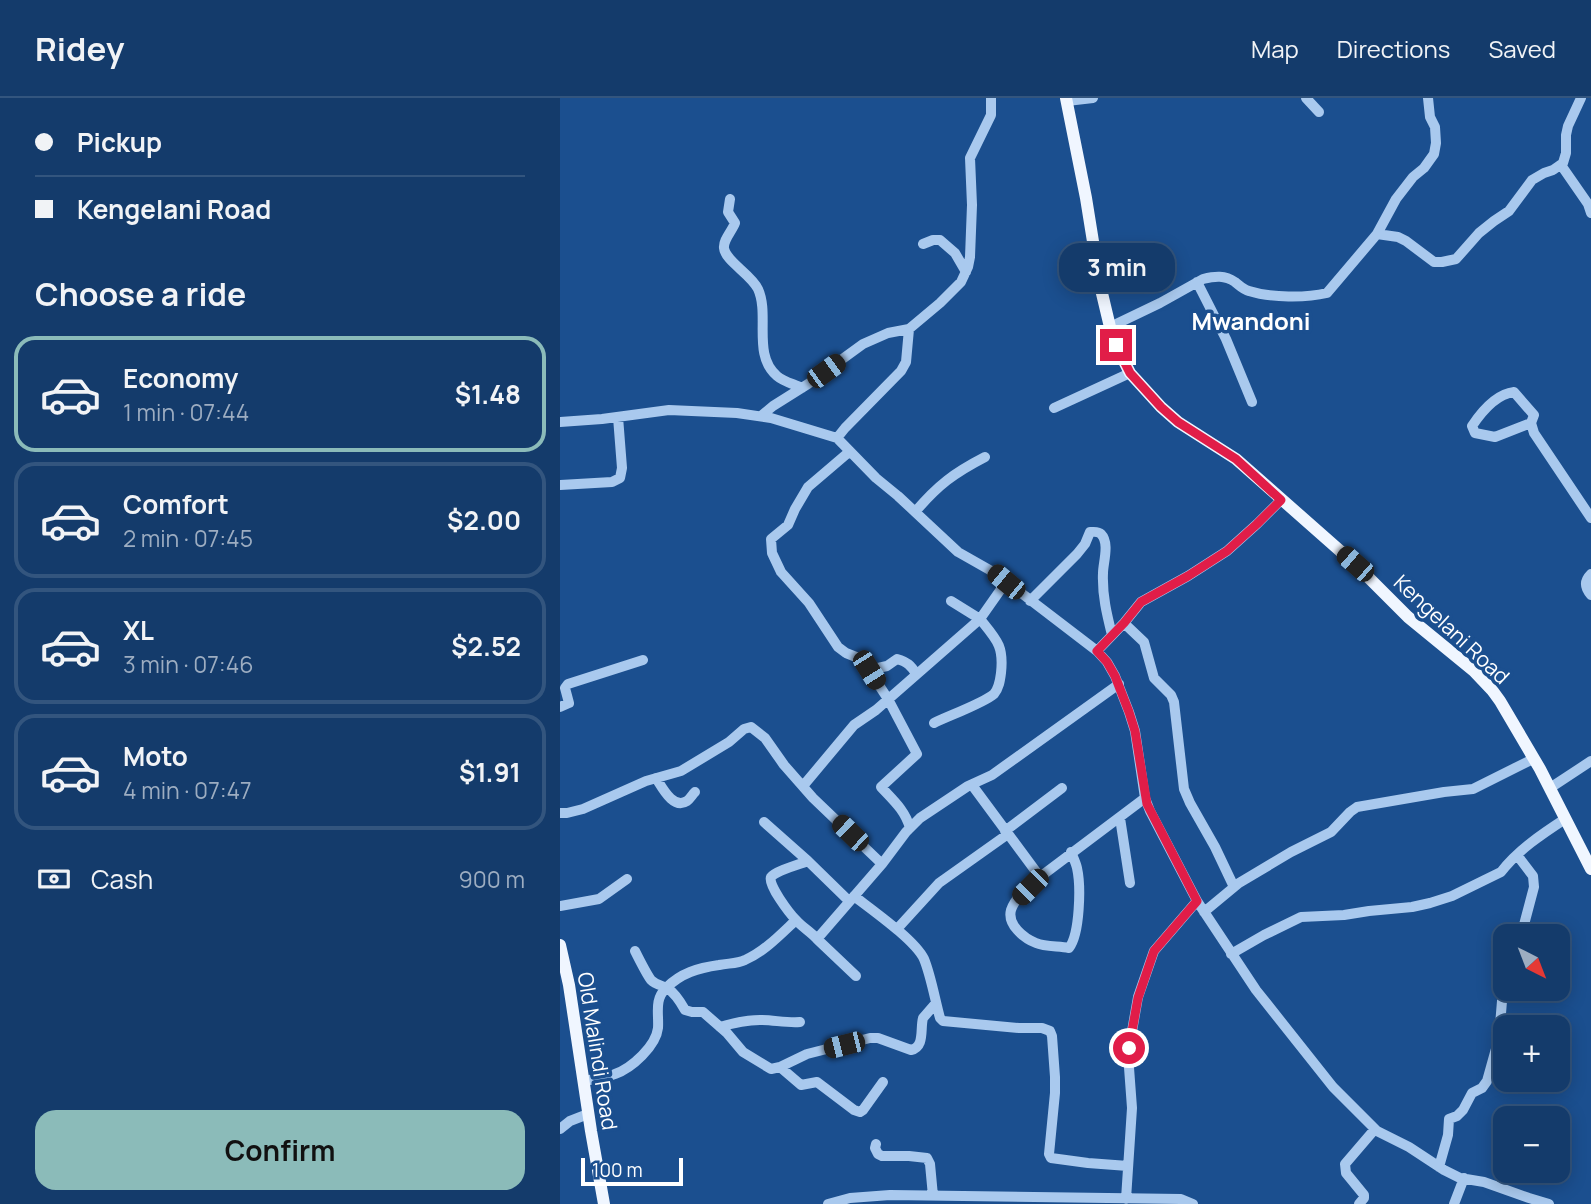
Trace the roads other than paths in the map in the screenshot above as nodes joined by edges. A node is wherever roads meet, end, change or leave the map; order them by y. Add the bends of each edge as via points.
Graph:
1 (991, 98) edge
2 (1093, 98) edge
3 (1306, 98) edge
4 (1428, 98) edge
5 (1581, 98) edge
6 (1067, 100) edge
7 (1319, 112) dead end
8 (1561, 165) junction
9 (730, 199) dead end
10 (1591, 213) edge
11 (1377, 234) junction
12 (923, 244) dead end
13 (966, 272) junction
14 (1197, 282) junction
15 (1110, 327) junction
16 (909, 328) junction
17 (1130, 373) junction
18 (802, 387) junction
19 (1252, 402) dead end
20 (1054, 408) dead end
21 (761, 416) junction
22 (618, 417) junction
23 (560, 422) edge
24 (1531, 423) junction
25 (837, 438) junction
26 (849, 452) junction
27 (985, 457) dead end
28 (560, 485) edge
29 (1281, 500) junction
30 (915, 512) junction
31 (1591, 518) edge
32 (1591, 574) edge
33 (1006, 582) junction
34 (1591, 595) edge
35 (951, 601) dead end
36 (1030, 601) junction
37 (980, 619) junction
38 (1124, 623) junction
39 (1112, 635) junction
40 (1097, 651) junction
41 (643, 660) dead end
42 (869, 670) junction
43 (916, 674) junction
44 (1119, 684) junction
45 (888, 699) junction
46 (560, 707) edge
47 (934, 723) dead end
48 (1533, 759) junction
49 (1591, 761) edge
50 (656, 778) junction
51 (972, 785) junction
52 (803, 786) junction
53 (1062, 788) dead end
54 (1550, 788) junction
55 (695, 792) dead end
56 (1145, 798) junction
57 (560, 813) edge
58 (1120, 818) junction
59 (1565, 819) junction
60 (764, 822) dead end
61 (910, 828) junction
62 (1007, 832) junction
63 (1071, 852) junction
64 (1517, 855) junction
65 (808, 861) junction
66 (882, 864) junction
67 (1591, 869) edge
68 (1040, 877) junction
69 (627, 878) dead end
70 (1130, 883) dead end
71 (1234, 887) junction
72 (852, 899) junction
73 (1197, 901) junction
74 (560, 906) edge
75 (1204, 912) junction
76 (796, 920) junction
77 (1524, 924) edge
78 (897, 929) junction
79 (817, 939) junction
80 (560, 945) edge
81 (635, 951) dead end
82 (1231, 954) junction
83 (856, 976) dead end
84 (564, 986) edge
85 (666, 988) junction
86 (1502, 1001) edge
87 (936, 1003) junction
88 (800, 1022) dead end
89 (720, 1027) junction
90 (780, 1067) junction
91 (584, 1081) junction
92 (883, 1082) dead end
93 (588, 1114) junction
94 (560, 1129) edge
95 (1375, 1129) junction
96 (876, 1144) dead end
97 (1128, 1166) junction
98 (1439, 1167) junction
99 (1464, 1178) junction
100 (933, 1196) junction
101 (1126, 1199) junction
102 (959, 1200) edge
103 (604, 1204) edge
104 (828, 1204) edge
105 (1193, 1204) edge
106 (1359, 1204) edge
107 (1454, 1204) edge
108 (1549, 1204) edge

1 - 13 street via 990,115 970,158 972,218
2 - 6 street
3 - 7 street
4 - 11 street via 1435,149 1396,199
5 - 8 street via 1568,126
6 - 15 main road, Kengelani Road
8 - 10 street
8 - 11 street via 1532,180 1510,211 1479,233 1455,259 1434,261 1398,237
9 - 18 street via 728,212 735,223 724,243 725,251 759,293 769,365 779,377
11 - 14 street via 1327,293 1282,296 1253,292 1220,276
12 - 13 street via 940,240
13 - 16 street via 957,287
14 - 15 street
14 - 19 street
15 - 17 main road, Kengelani Road
16 - 18 street via 863,344
16 - 25 street via 901,371
17 - 20 street
17 - 29 main road, Kengelani Road via 1168,413 1236,459
18 - 21 street
21 - 22 street via 669,410
21 - 25 street
22 - 23 street
22 - 28 street via 620,478
24 - 24 street via 1534,415 1512,391 1491,404 1472,426 1475,433 1493,438
24 - 31 street
25 - 26 street
26 - 30 street
26 - 42 street via 808,487 788,526 770,543 780,572 810,603 838,647
27 - 30 street via 956,472
29 - 38 street via 1227,551 1147,598
29 - 48 main road, Kengelani Road via 1484,682
30 - 33 street via 958,552
32 - 34 street via 1586,584
33 - 36 street
33 - 37 street
35 - 37 street
36 - 39 street via 1077,554 1090,532 1099,533 1105,546 1102,576
36 - 40 street
37 - 43 street
37 - 47 street via 1002,651 997,690
38 - 39 street
38 - 71 street via 1144,642 1154,678 1174,702 1184,789
39 - 40 street
40 - 44 street
41 - 46 street via 568,684 569,703
42 - 43 street via 897,659
42 - 45 street
43 - 45 street
44 - 51 street
44 - 56 street via 1135,731
45 - 52 street via 855,725
45 - 61 street via 917,754 881,787 901,808
48 - 54 main road, Kengelani Road
48 - 71 street via 1474,789 1357,807 1331,832
49 - 54 street
50 - 52 street via 689,767 751,727 770,743
50 - 55 street via 674,802 685,802
50 - 57 street via 583,809
51 - 61 street
51 - 62 street
52 - 66 street
53 - 62 street
54 - 59 main road, Kengelani Road
56 - 58 street
56 - 73 street
58 - 63 street
58 - 70 street
59 - 64 street
59 - 67 main road, Kengelani Road
60 - 65 street
61 - 66 street
62 - 68 street
62 - 78 street via 939,883
63 - 68 street
63 - 68 street via 1079,897 1069,948 1035,943 1011,920 1014,903
64 - 77 street via 1533,876
64 - 82 street via 1501,872 1452,896 1412,907 1306,916
65 - 72 street
65 - 76 street via 776,873 770,880
66 - 72 street
69 - 74 street via 599,900
71 - 75 street
72 - 78 street
72 - 79 street
73 - 75 street
73 - 97 street via 1154,951 1138,998 1128,1055 1132,1108
75 - 82 street
76 - 79 street
76 - 85 street via 744,961 694,969
78 - 87 street via 922,957
79 - 83 street
80 - 84 main road, Old Malindi Road
81 - 85 street via 648,977
82 - 95 street via 1333,1087
84 - 91 main road, Old Malindi Road
85 - 89 street via 685,1010 703,1012
85 - 91 street via 656,1010 657,1031 643,1054 615,1074
86 - 98 street via 1499,1038 1487,1082 1449,1119
87 - 90 street via 923,1018 922,1036 915,1049 870,1038 807,1054
87 - 97 street via 946,1022 1050,1031 1055,1077 1050,1157
88 - 89 street via 757,1020
89 - 90 street via 747,1055 769,1068
90 - 92 street via 801,1085 817,1082 858,1112
91 - 93 main road, Old Malindi Road
93 - 94 street
93 - 103 main road, Old Malindi Road
95 - 98 street
95 - 106 street via 1345,1164 1346,1173 1364,1195
96 - 100 street via 882,1156 927,1158
97 - 101 street
98 - 99 street
99 - 107 street
99 - 108 street
100 - 102 street
100 - 104 street via 878,1195
101 - 102 street
101 - 105 street via 1181,1199

